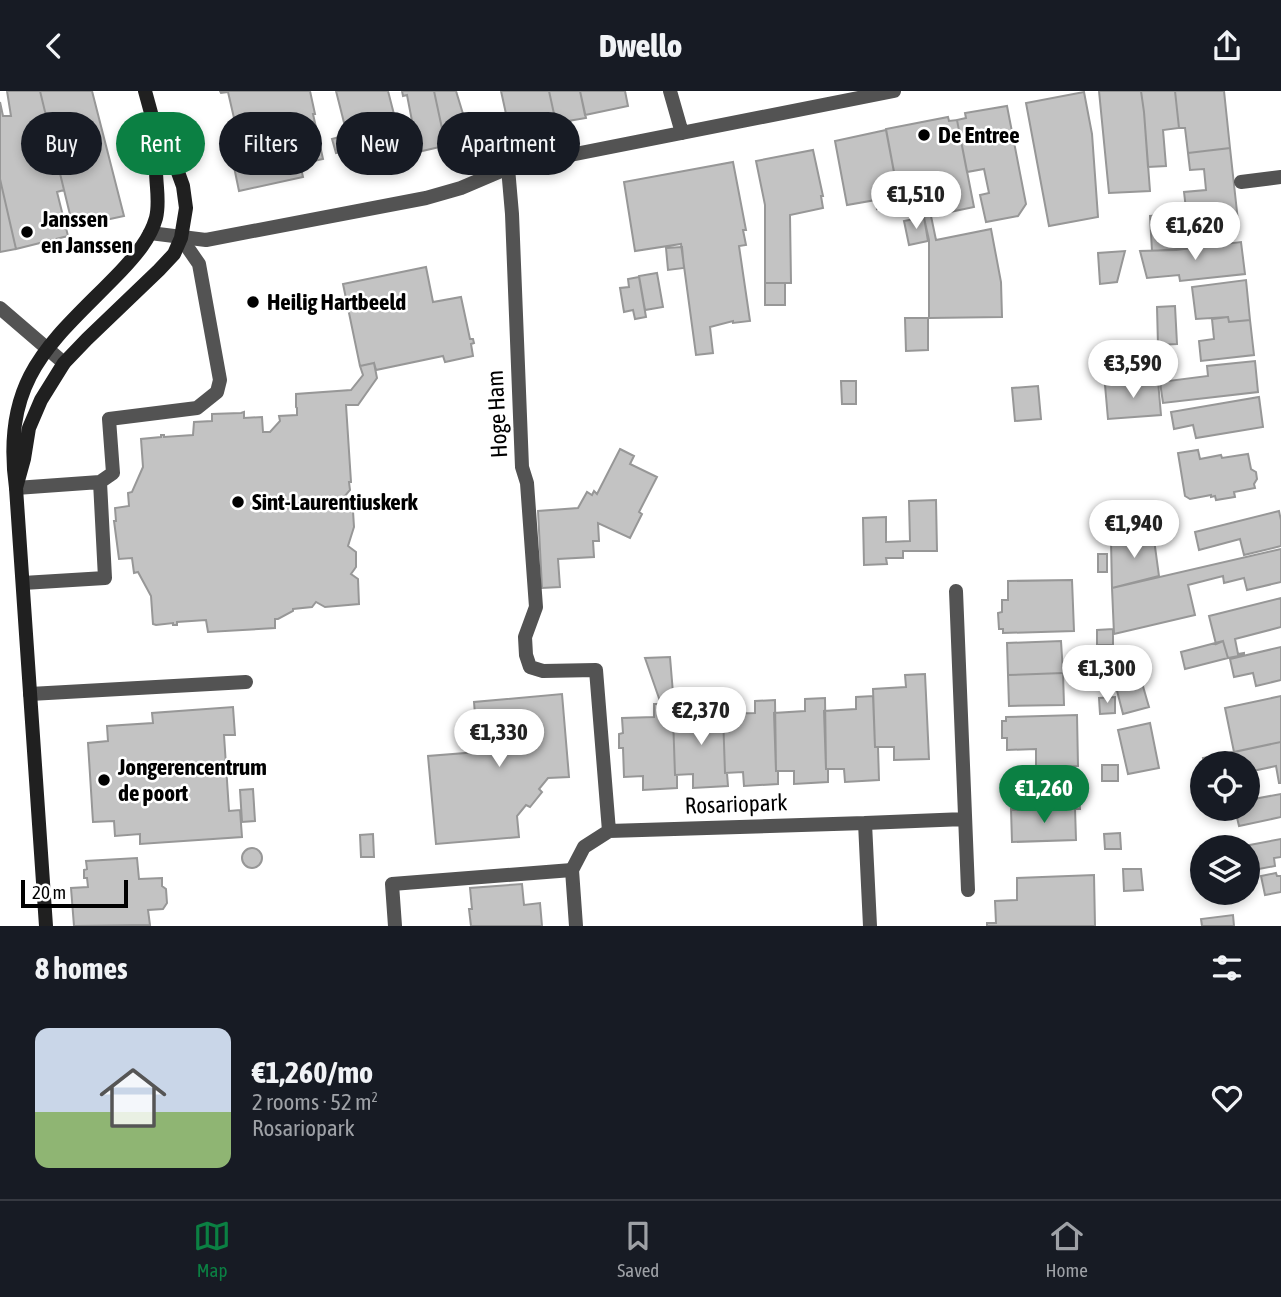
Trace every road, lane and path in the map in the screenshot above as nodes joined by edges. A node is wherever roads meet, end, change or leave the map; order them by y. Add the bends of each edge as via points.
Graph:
1 (145, 91) edge
2 (670, 91) edge
3 (894, 91) edge
4 (151, 112) edge
5 (682, 133) junction
6 (580, 154) edge
7 (156, 175) edge
8 (179, 175) edge
9 (492, 175) edge
10 (509, 175) edge
11 (1281, 177) edge
12 (1241, 182) dead end
13 (150, 233) junction
14 (181, 238) junction
15 (0, 308) edge
16 (42, 342) junction
17 (64, 363) junction
18 (16, 373) dead end
19 (1, 421) edge
20 (100, 482) junction
21 (16, 488) junction
22 (23, 583) junction
23 (956, 591) dead end
24 (246, 682) dead end
25 (30, 694) junction
26 (965, 818) junction
27 (865, 823) junction
28 (609, 831) junction
29 (572, 870) junction
30 (968, 890) dead end
31 (46, 926) edge
32 (395, 926) edge
33 (576, 926) edge
34 (870, 926) edge

1 - 4 main road
2 - 5 street
3 - 5 street
5 - 6 street
7 - 13 main road via 158,202
8 - 14 main road via 186,208
9 - 14 street via 426,198 206,240
10 - 28 street, Hoge Ham via 522,467 536,607 525,638 526,655 530,667 543,671 596,670
11 - 12 street
13 - 14 street
13 - 16 main road via 109,283
14 - 17 main road via 174,254
14 - 20 street via 199,264 220,380 217,392 197,408 109,419 113,473
15 - 16 street
16 - 17 street
16 - 18 main road
17 - 21 main road via 29,428
19 - 21 main road via 7,469
20 - 21 street
20 - 22 street via 105,578
21 - 22 main road
22 - 25 main road
23 - 26 street
24 - 25 street
25 - 31 main road
26 - 27 street, Rosariopark
26 - 30 street
27 - 28 street, Rosariopark
27 - 34 street
28 - 29 street via 584,847
29 - 32 street via 392,884
29 - 33 street

